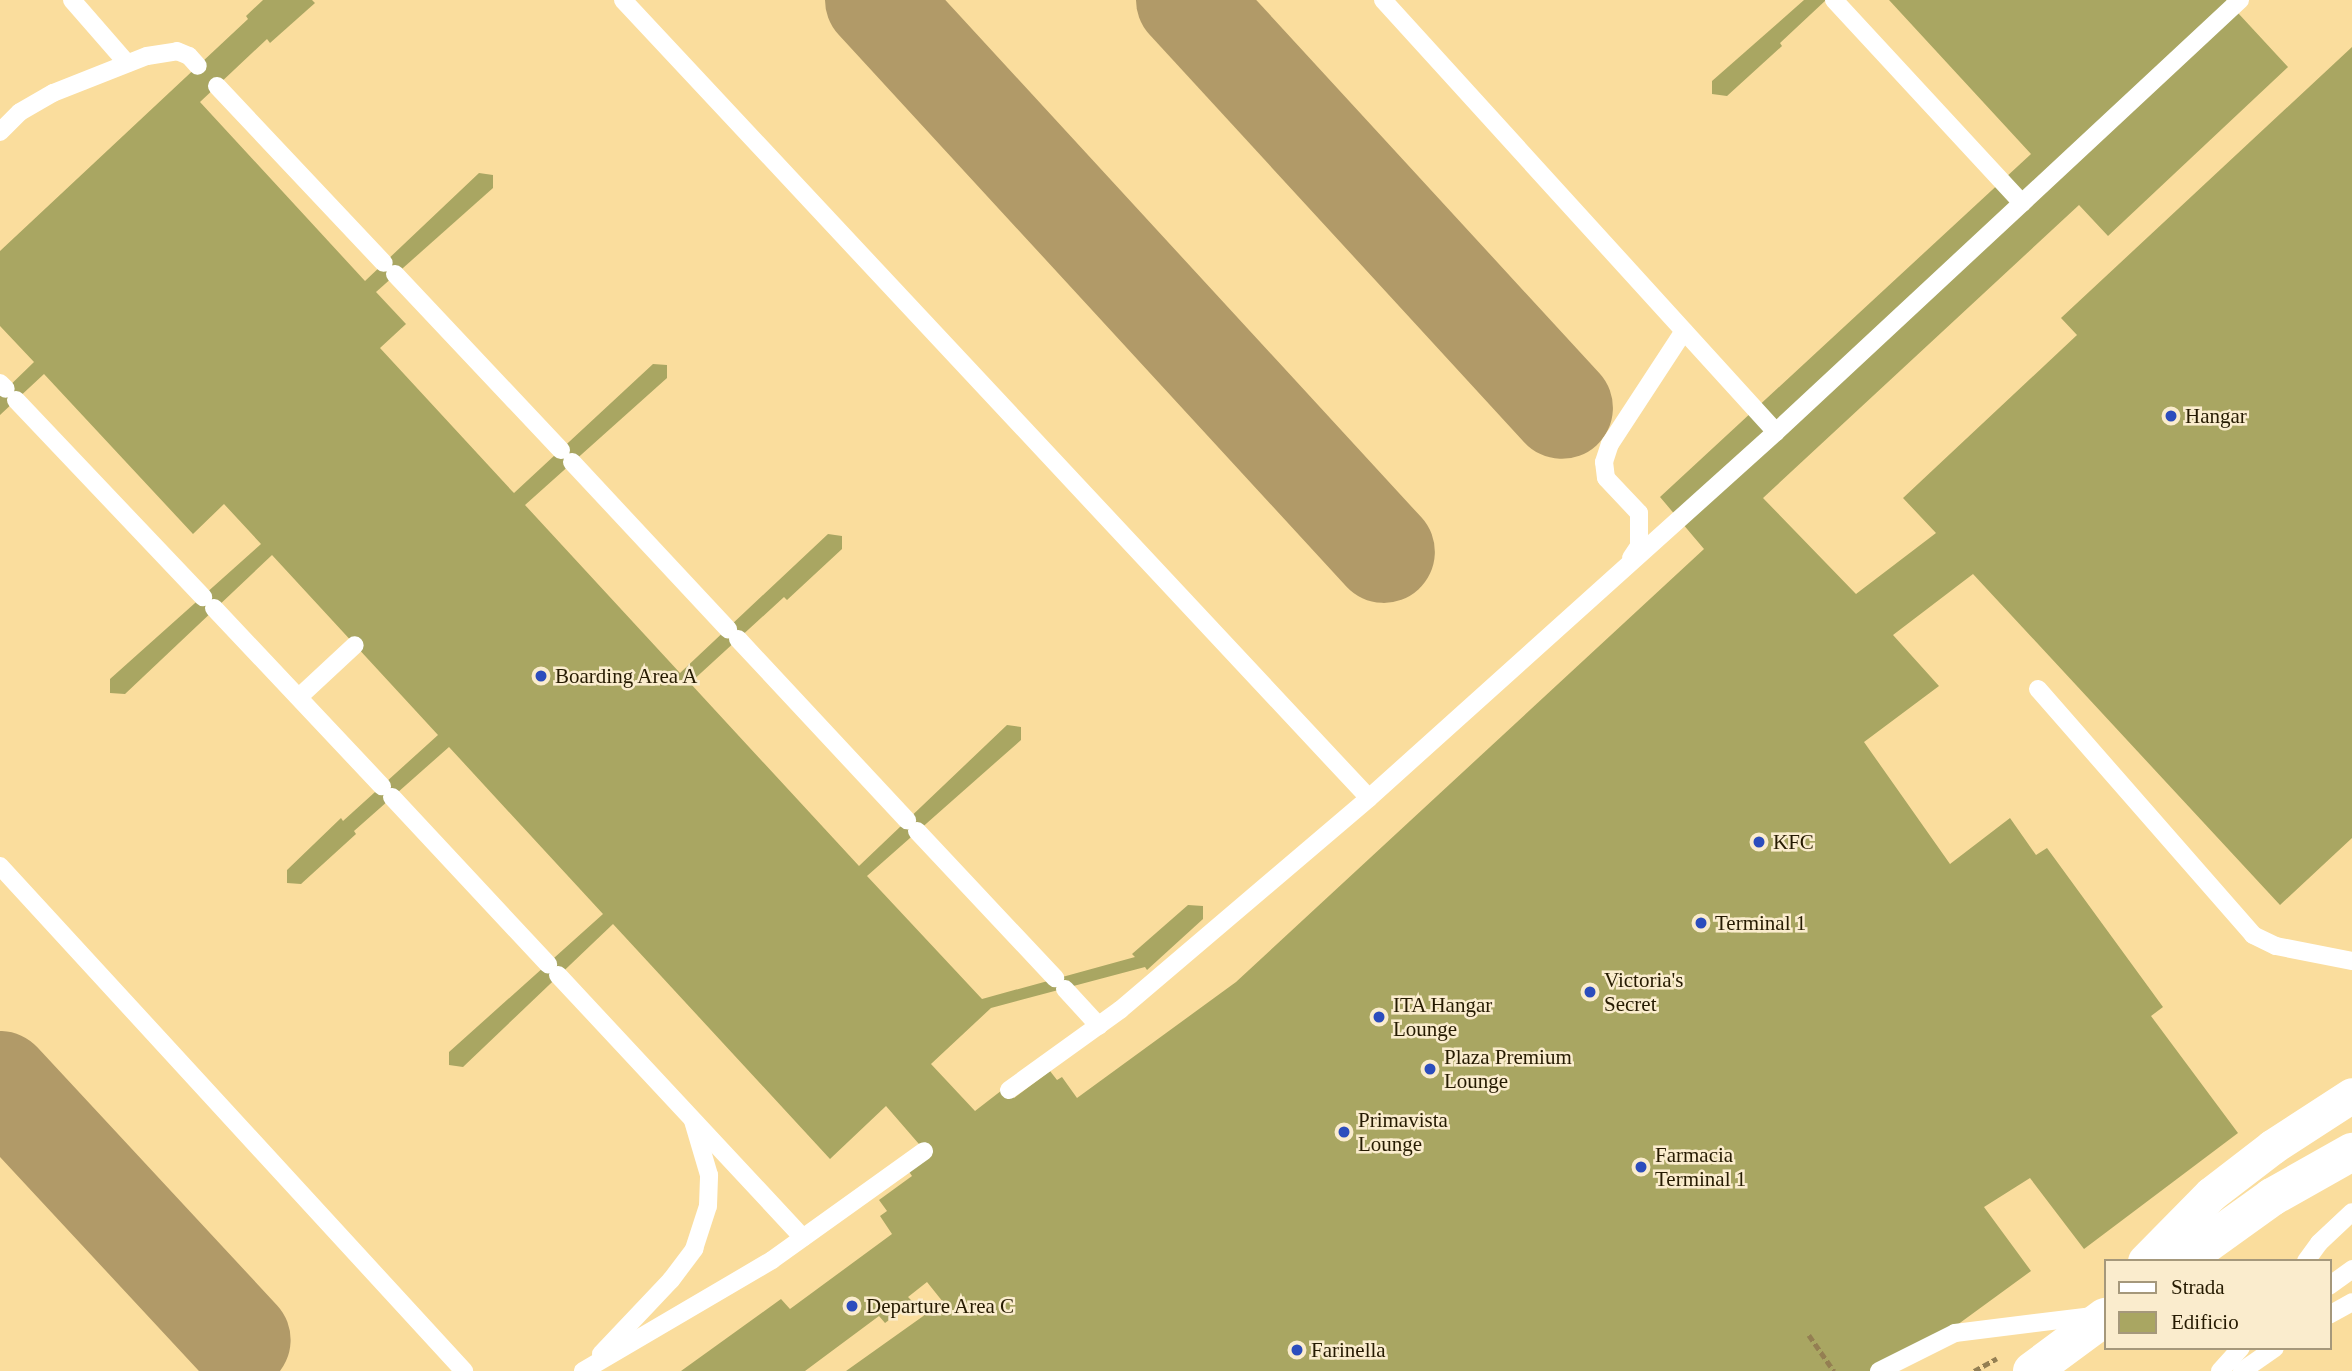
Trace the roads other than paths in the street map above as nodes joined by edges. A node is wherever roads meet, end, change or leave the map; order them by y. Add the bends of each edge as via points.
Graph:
1 (72, 0) edge
2 (623, 0) edge
3 (1383, 0) edge
4 (1834, 0) edge
5 (2240, 0) edge
6 (127, 63) junction
7 (198, 66) dead end
8 (217, 86) dead end
9 (0, 132) edge
10 (2022, 203) junction
11 (1684, 331) junction
12 (7, 391) edge
13 (1776, 432) junction
14 (1623, 572) junction
15 (355, 645) dead end
16 (2038, 689) dead end
17 (299, 697) junction
18 (1368, 798) junction
19 (0, 866) edge
20 (2352, 961) edge
21 (1099, 1026) junction
22 (1009, 1090) dead end
23 (2352, 1095) edge
24 (692, 1118) junction
25 (924, 1151) dead end
26 (2352, 1152) edge
27 (2352, 1212) edge
28 (803, 1238) junction
29 (2147, 1259) edge
30 (2186, 1259) edge
31 (2307, 1259) edge
32 (2352, 1269) edge
33 (2331, 1285) edge
34 (2352, 1302) edge
35 (2331, 1314) edge
36 (2104, 1316) edge
37 (2104, 1317) edge
38 (2239, 1350) edge
39 (2254, 1350) edge
40 (2273, 1350) edge
41 (586, 1369) edge
42 (464, 1371) edge
43 (1879, 1371) edge
44 (2032, 1371) edge
45 (2220, 1371) edge
46 (2232, 1371) edge
47 (2242, 1371) edge

1 - 6 lane
2 - 18 lane
3 - 11 lane
4 - 10 lane
5 - 10 lane
6 - 7 lane via 177,51
6 - 9 lane via 53,93 20,112
8 - 21 lane
10 - 13 lane
11 - 13 lane
11 - 14 lane via 1610,444 1604,462 1606,478 1639,513 1639,546
12 - 17 lane
13 - 14 lane
14 - 18 lane
15 - 17 lane
16 - 20 lane via 2253,935 2276,946
17 - 24 lane
18 - 21 lane
19 - 42 lane
21 - 22 lane
23 - 29 street via 2211,1194
24 - 28 lane
24 - 41 lane via 709,1175 708,1206 694,1249 671,1280
25 - 28 lane
26 - 30 main road via 2272,1197
27 - 31 lane
28 - 41 lane
32 - 33 lane
34 - 35 lane
36 - 43 lane via 1955,1333
37 - 44 main road
38 - 45 lane
39 - 46 lane
40 - 47 lane

